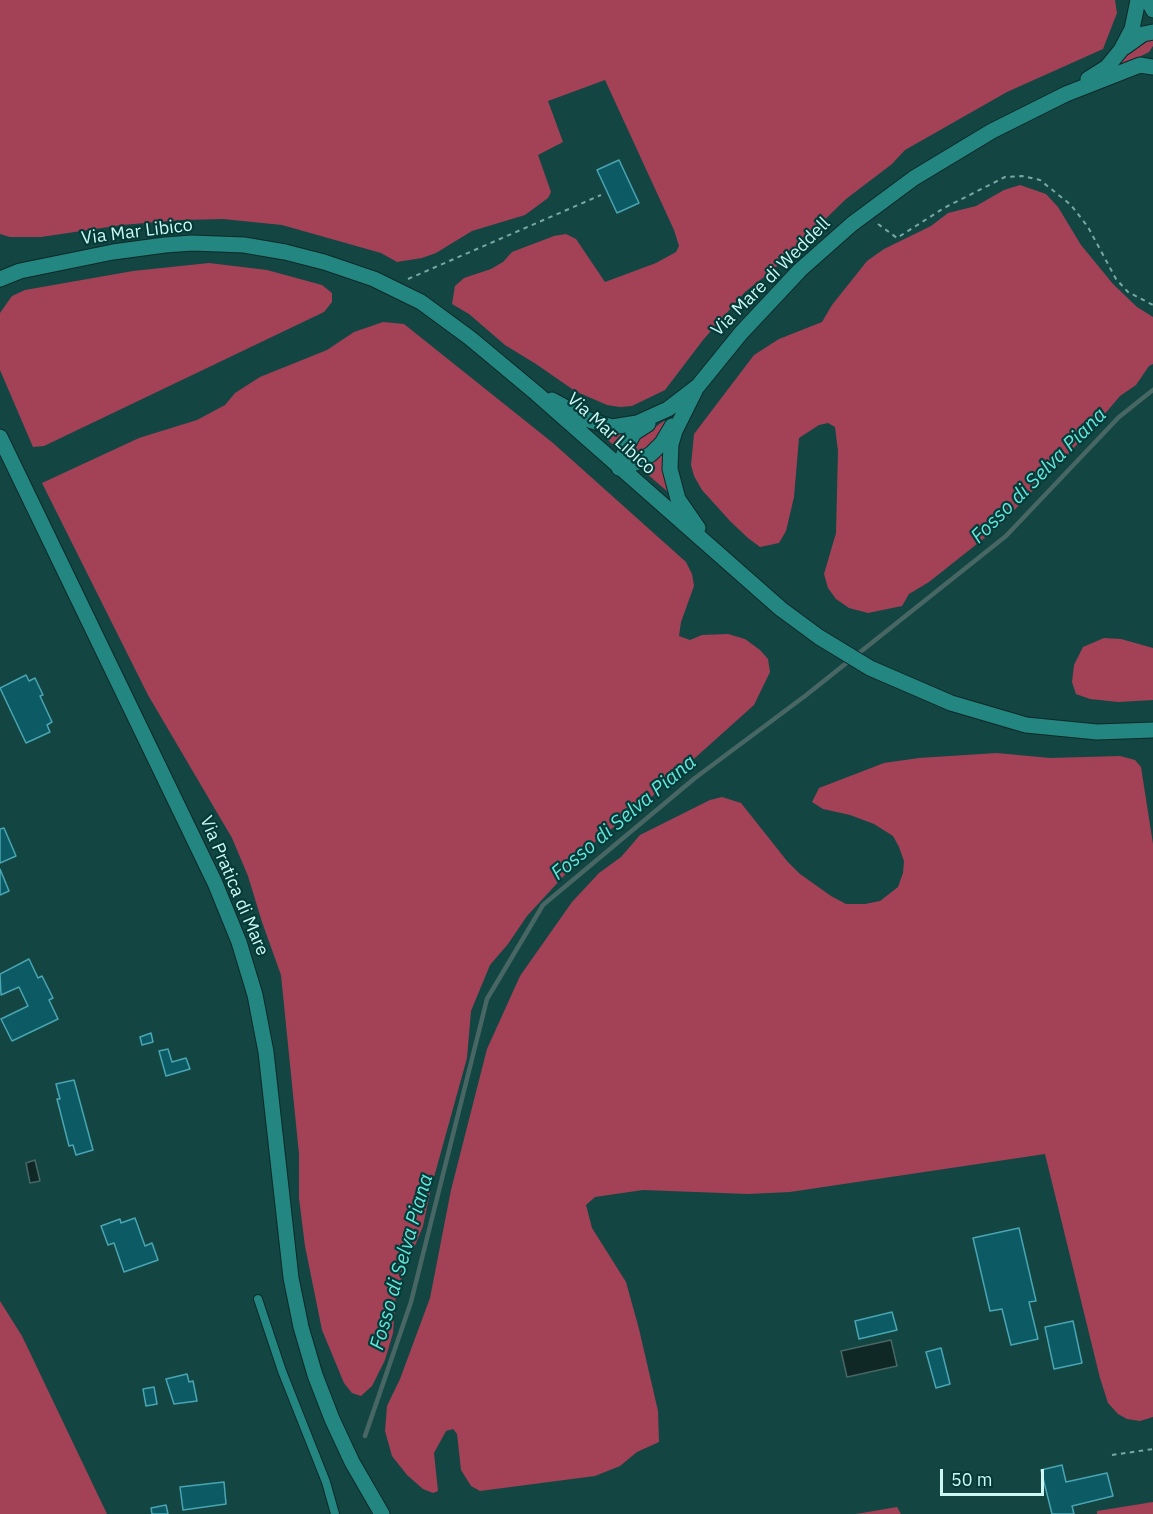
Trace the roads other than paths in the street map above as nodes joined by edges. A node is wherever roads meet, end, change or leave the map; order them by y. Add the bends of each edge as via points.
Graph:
1 (1138, 0) edge
2 (1149, 0) edge
3 (1153, 10) edge
4 (1153, 32) edge
5 (1121, 50) junction
6 (1153, 54) edge
7 (1146, 66) edge
8 (1066, 94) junction
9 (0, 270) edge
10 (20, 271) junction
11 (0, 279) edge
12 (698, 386) junction
13 (536, 393) junction
14 (0, 437) edge
15 (619, 468) junction
16 (707, 542) junction
17 (1153, 730) edge
18 (258, 1299) dead end
19 (335, 1514) edge
20 (382, 1514) edge

1 - 5 street, Via Mare di Weddell via 1132,29
2 - 3 street
4 - 5 street via 1143,34
5 - 8 street, Via Mare di Weddell via 1107,67
6 - 7 street, Via Mare di Weddell
7 - 8 street, Via Mare di Weddell
8 - 12 street, Via Mare di Weddell via 954,153 863,215 800,270
9 - 10 street, Via Mar Libico
10 - 11 street, Via Mar Libico
10 - 13 street, Via Mar Libico via 126,249 174,244 256,247 305,257 374,279 421,302
12 - 13 street, Via Mare di Weddell via 661,413 637,423 612,427 589,420
12 - 15 street via 634,433
12 - 15 street via 662,443 638,462
12 - 16 street, Via Mare di Weddell via 675,431 670,469 678,499
13 - 15 street, Via Mar Libico
14 - 20 street, Via Pratica di Mare via 215,883 239,942 264,1041 291,1278 301,1327 332,1419 351,1462
15 - 16 street, Via Mar Libico
16 - 17 street, Via Mar Libico via 811,632 870,668 951,703 1026,725 1097,732
18 - 19 lane

